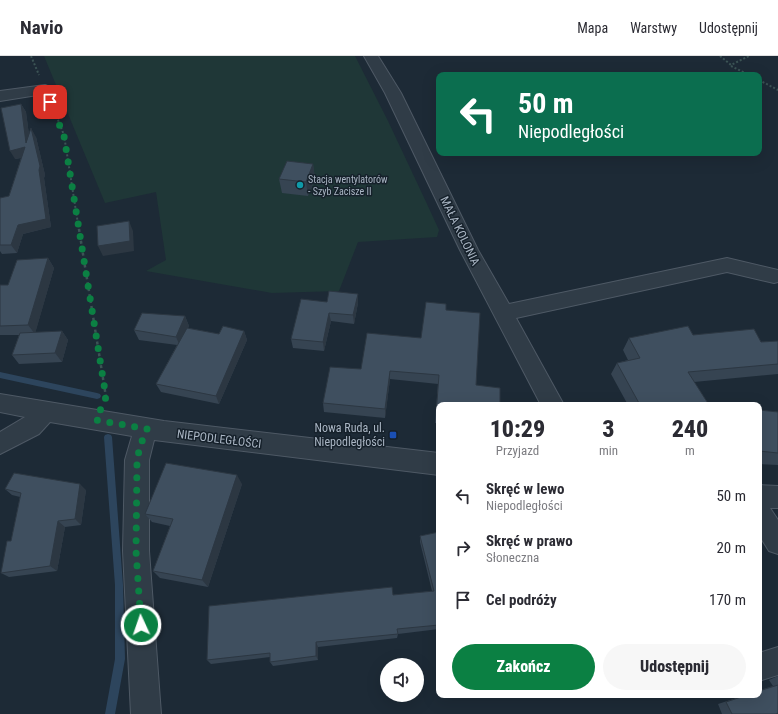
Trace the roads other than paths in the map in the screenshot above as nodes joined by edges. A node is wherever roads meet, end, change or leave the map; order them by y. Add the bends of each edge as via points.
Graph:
1 (371, 56) edge
2 (45, 90) road end
3 (0, 96) edge
4 (774, 276) dead end
5 (503, 313) junction
6 (551, 402) edge
7 (0, 403) edge
8 (45, 412) junction
9 (147, 429) junction
10 (0, 444) edge
11 (436, 464) edge
12 (762, 496) edge
13 (778, 497) edge
14 (762, 518) edge
15 (778, 542) edge
16 (778, 661) edge
17 (762, 666) edge
18 (146, 714) edge

1 - 5 street, MAŁA KOLONIA via 393,93 469,250
2 - 3 street
4 - 5 street via 727,265
5 - 6 street, MAŁA KOLONIA
7 - 8 street, NIEPODLEGŁOŚCI
8 - 9 street, NIEPODLEGŁOŚCI
8 - 10 street via 31,427
9 - 11 street, NIEPODLEGŁOŚCI
9 - 18 street via 140,446 136,480 136,551
12 - 13 street
14 - 15 street
16 - 17 street

